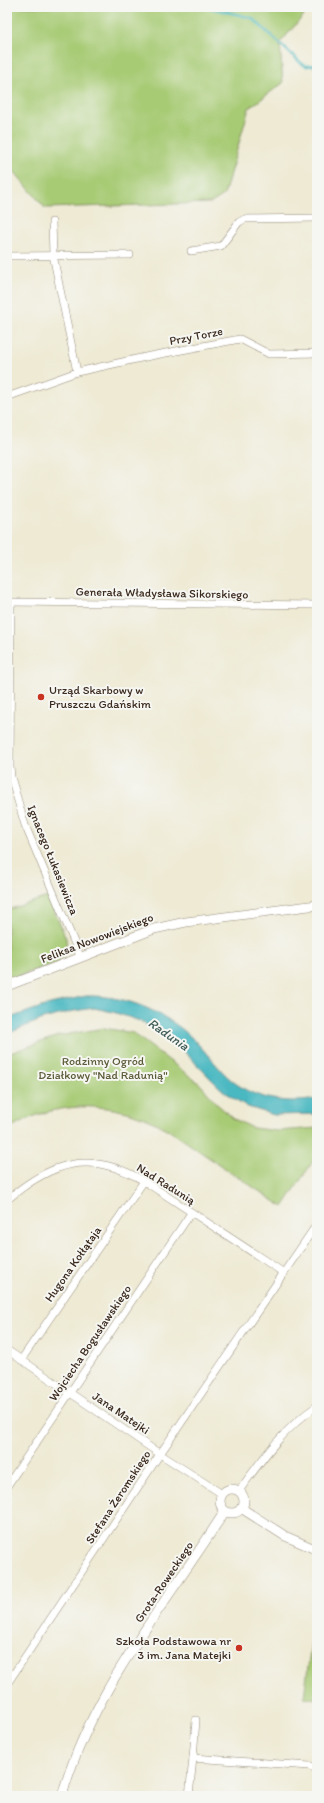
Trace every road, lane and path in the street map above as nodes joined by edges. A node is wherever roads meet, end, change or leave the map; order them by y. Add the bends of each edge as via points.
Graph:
1 (317, 218) edge
2 (52, 222) dead end
3 (191, 251) dead end
4 (53, 255) junction
5 (130, 255) dead end
6 (7, 256) edge
7 (317, 353) edge
8 (77, 372) junction
9 (7, 397) edge
10 (9, 602) edge
11 (317, 604) edge
12 (317, 905) edge
13 (80, 956) junction
14 (7, 986) edge
15 (144, 1181) junction
16 (7, 1200) edge
17 (191, 1213) junction
18 (317, 1224) edge
19 (284, 1273) junction
20 (7, 1350) edge
21 (21, 1360) junction
22 (70, 1393) junction
23 (317, 1407) edge
24 (160, 1454) junction
25 (7, 1486) edge
26 (239, 1491) junction
27 (222, 1494) junction
28 (241, 1508) junction
29 (225, 1511) junction
30 (317, 1550) edge
31 (7, 1684) edge
32 (196, 1720) dead end
33 (193, 1758) junction
34 (317, 1769) edge
35 (62, 1796) edge
36 (189, 1796) edge

1 - 3 street via 245,220 239,222 221,246
2 - 4 street
4 - 5 street
4 - 6 street
4 - 8 street
7 - 8 street, Przy Torze via 269,354 240,339
8 - 9 street, Przy Torze
10 - 11 street, Generała Władysława Sikorskiego
10 - 13 street, Ignacego Łukasiewicza via 11,777 25,824
12 - 13 street, Feliksa Nowowiejskiego via 160,927
13 - 14 street, Feliksa Nowowiejskiego
15 - 16 street, Nad Radunią via 114,1167 77,1163 43,1174 24,1185
15 - 17 street, Nad Radunią
15 - 21 street, Hugona Kołłątaja
17 - 19 street, Nad Radunią
17 - 22 street, Wojciecha Bogusławskiego
18 - 19 street, Stefana Żeromskiego
19 - 24 street, Stefana Żeromskiego
20 - 21 street, Jana Matejki
21 - 22 street, Jana Matejki
22 - 24 street, Jana Matejki
22 - 25 street, Wojciecha Bogusławskiego
23 - 26 street via 281,1436
24 - 27 street, Jana Matejki
24 - 31 street, Stefana Żeromskiego
26 - 27 street via 229,1489
26 - 28 street via 243,1499
27 - 29 street via 220,1501
28 - 29 street via 232,1513
28 - 30 street via 285,1536
29 - 35 street, Grota-Roweckiego via 104,1694 71,1766
32 - 33 street
33 - 34 street via 310,1766
33 - 36 street

